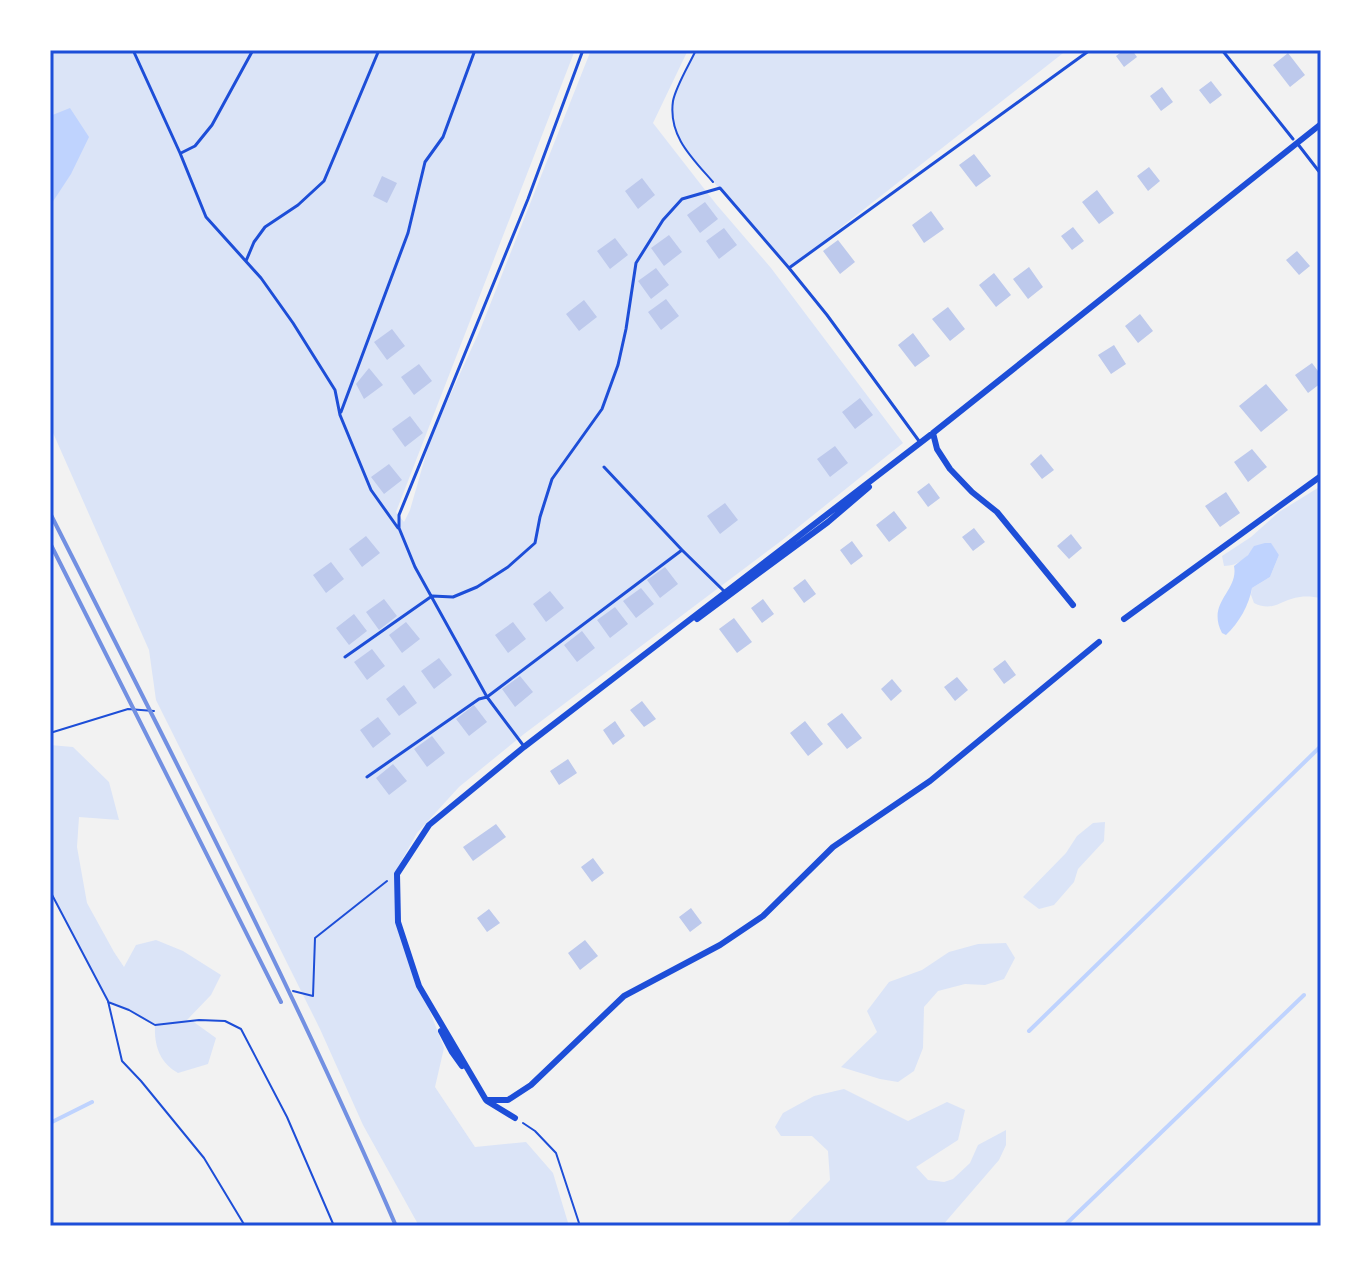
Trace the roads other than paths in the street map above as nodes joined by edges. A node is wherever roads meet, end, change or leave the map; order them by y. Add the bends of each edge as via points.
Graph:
1 (133, 50) edge
2 (253, 50) edge
3 (379, 50) edge
4 (475, 50) edge
5 (583, 50) edge
6 (1090, 50) edge
7 (1222, 50) edge
8 (1321, 124) edge
9 (1295, 141) junction
10 (180, 153) junction
11 (1321, 174) edge
12 (245, 261) junction
13 (789, 268) junction
14 (340, 415) junction
15 (933, 433) junction
16 (920, 443) joint
17 (604, 467) dead end
18 (1321, 476) edge
19 (399, 528) junction
20 (682, 550) junction
21 (432, 596) junction
22 (729, 596) junction
23 (1073, 605) dead end
24 (1124, 619) dead end
25 (1099, 642) dead end
26 (345, 657) dead end
27 (487, 697) junction
28 (524, 747) junction
29 (367, 777) dead end
30 (486, 1100) junction
31 (515, 1118) road end

1 - 10 lane
2 - 10 lane via 212,125 195,146
3 - 12 lane via 324,181 265,227
4 - 14 lane via 443,137 425,162 408,233
5 - 19 lane via 399,515
6 - 13 lane
7 - 9 lane
8 - 9 street
9 - 11 lane
9 - 15 street
10 - 12 lane via 206,217
12 - 14 lane via 335,390
13 - 16 lane
13 - 21 lane via 720,188 682,199 636,263 613,380 602,409 552,479 535,543 477,587 453,597
14 - 19 lane via 371,490
15 - 23 street via 950,469 997,512
15 - 28 street
16 - 22 street via 828,522
17 - 20 lane
18 - 24 street
19 - 21 lane
20 - 22 lane
20 - 27 lane
21 - 26 lane
21 - 27 lane
22 - 28 street
25 - 30 street via 930,781 833,847 763,916 624,996 531,1085 508,1100
27 - 28 lane
27 - 29 lane
28 - 30 street via 429,825 397,874 398,922 419,986 452,1052
30 - 31 street

